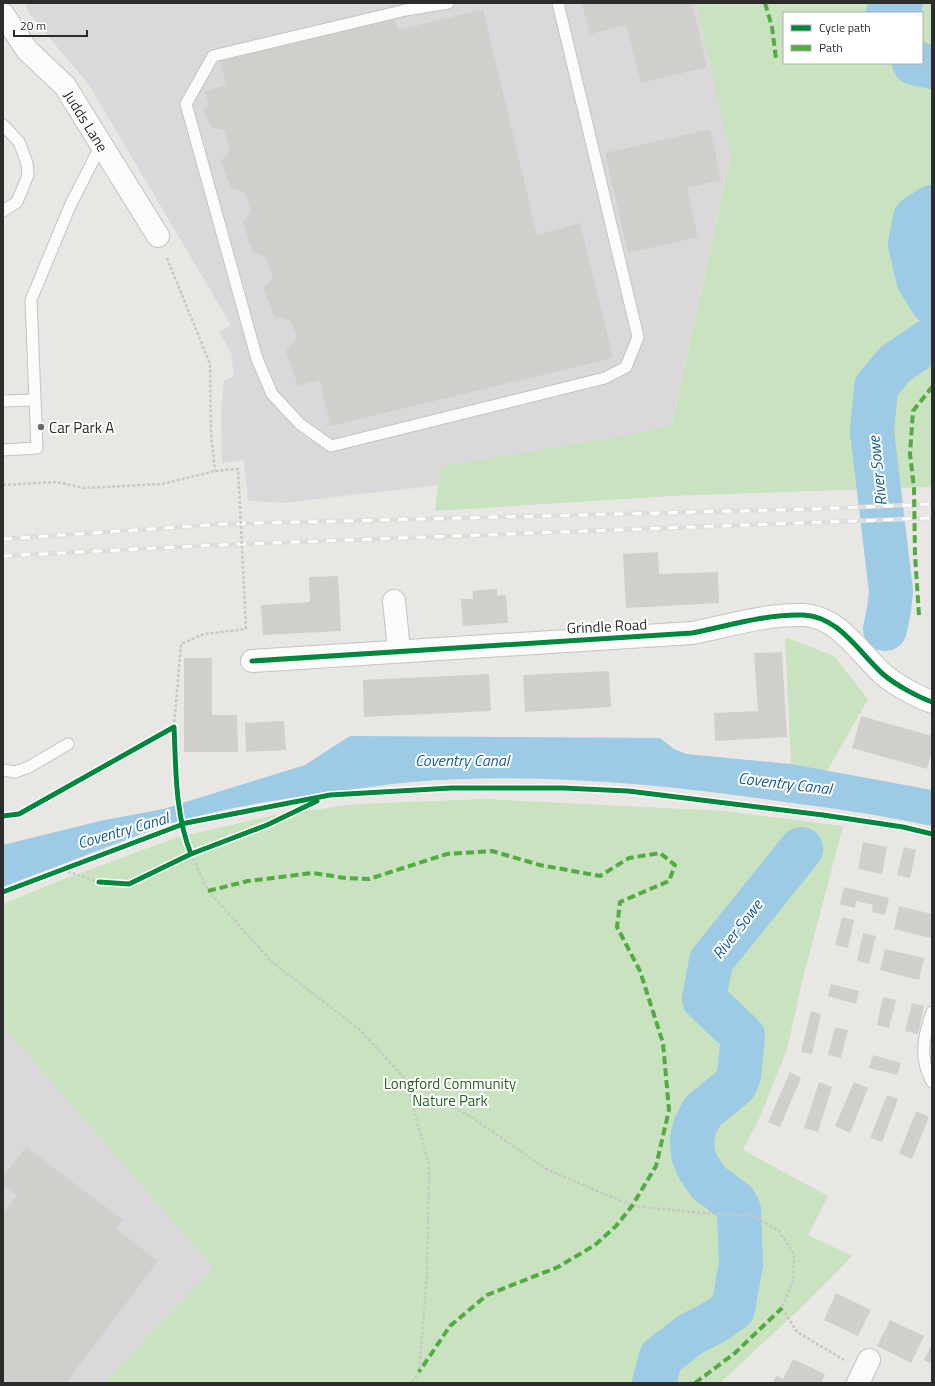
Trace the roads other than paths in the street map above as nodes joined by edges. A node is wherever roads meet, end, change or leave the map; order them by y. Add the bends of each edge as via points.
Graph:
1 (448, 3) edge
2 (558, 3) edge
3 (3, 14) edge
4 (3, 125) edge
5 (101, 145) junction
6 (3, 211) edge
7 (158, 236) road end
8 (35, 400) junction
9 (3, 401) edge
10 (3, 450) edge
11 (394, 601) dead end
12 (399, 650) junction
13 (252, 661) dead end
14 (932, 702) edge
15 (68, 744) dead end
16 (3, 770) edge
17 (932, 1012) edge
18 (932, 1082) edge

1 - 2 lane via 406,10 213,56 186,104 257,359 272,394 300,424 331,446 605,378 626,367 638,336
3 - 5 street, Judds Lane via 26,50 65,86
4 - 6 lane via 19,142 27,163 28,175 17,202
5 - 7 street, Judds Lane
5 - 8 lane via 70,206 31,300
8 - 9 lane
8 - 10 lane via 37,448
11 - 12 street
12 - 13 street, Grindle Road
12 - 14 street, Grindle Road via 692,633 758,619 804,615 819,618 843,632 885,676
15 - 16 lane via 29,767 15,772
17 - 18 lane via 922,1045 924,1061

